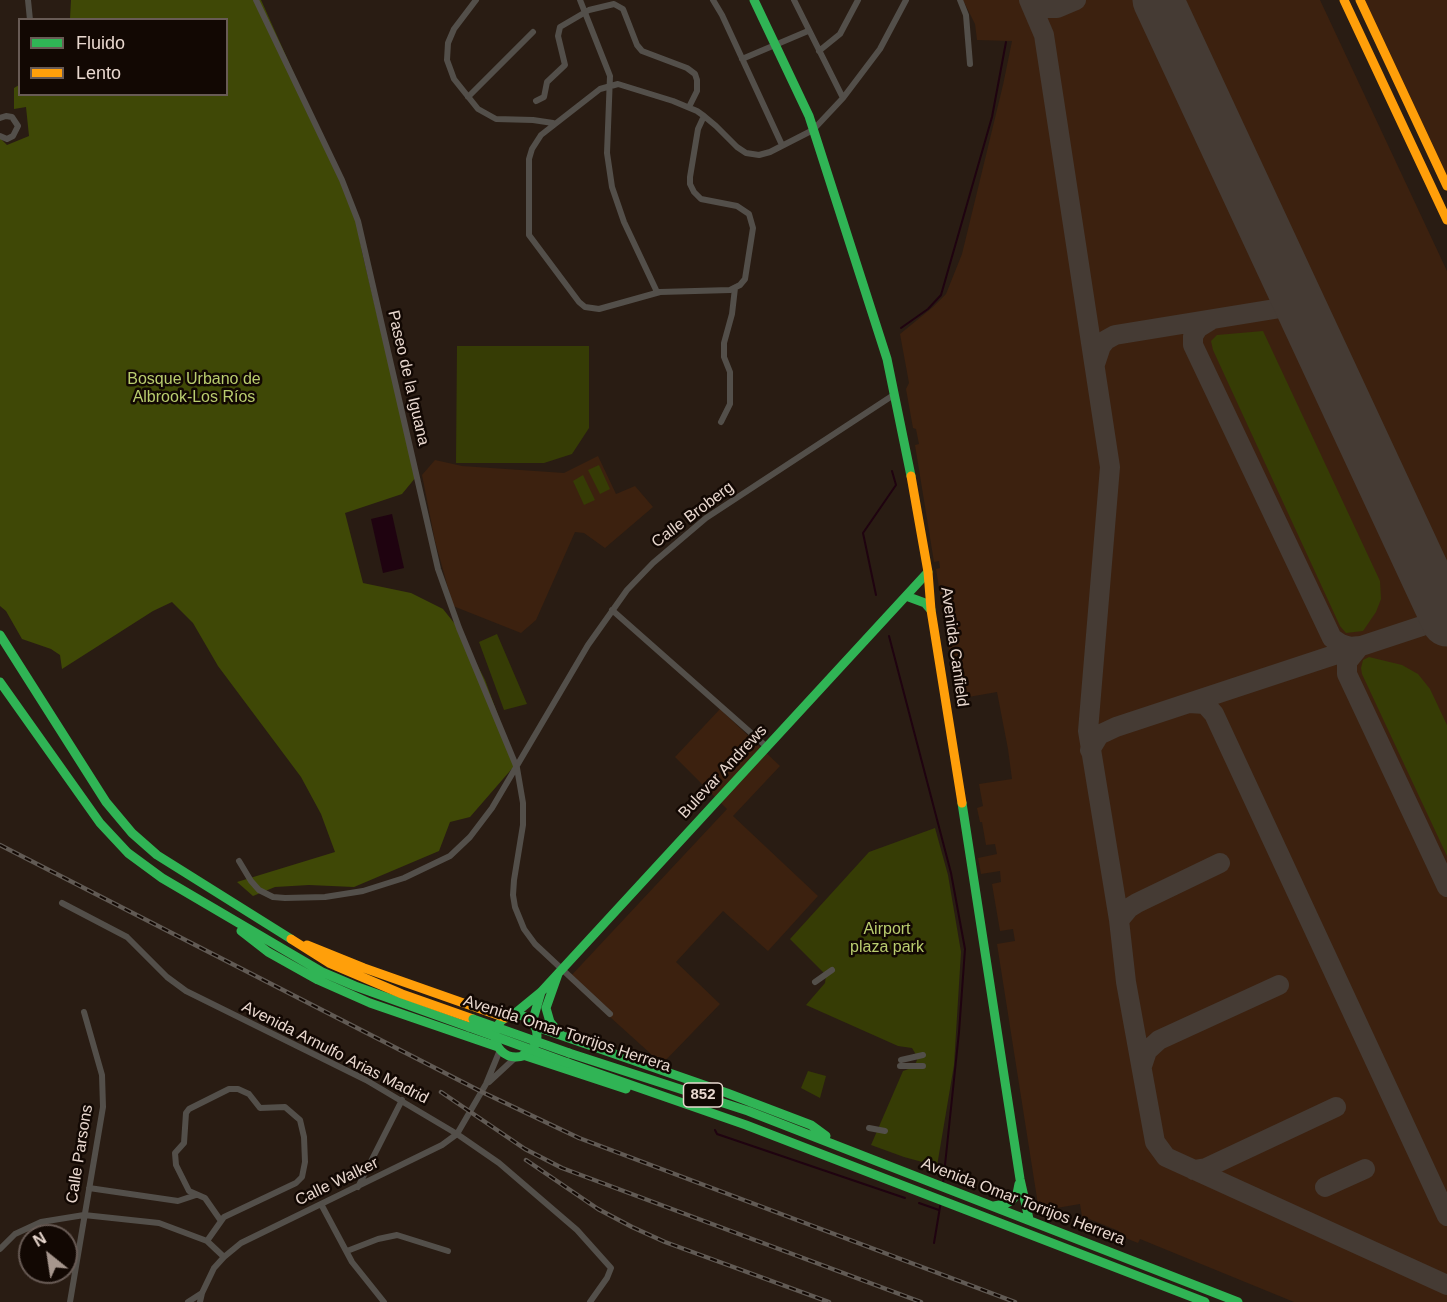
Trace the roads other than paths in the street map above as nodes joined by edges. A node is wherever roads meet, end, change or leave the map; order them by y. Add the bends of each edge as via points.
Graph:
1 (28, 0) edge
2 (256, 0) edge
3 (476, 0) edge
4 (580, 0) edge
5 (713, 0) edge
6 (754, 0) edge
7 (794, 0) edge
8 (858, 0) edge
9 (906, 0) edge
10 (960, 0) edge
11 (1344, 0) edge
12 (1360, 0) edge
13 (618, 2) edge
14 (585, 12) junction
15 (30, 18) edge
16 (808, 31) junction
17 (533, 32) dead end
18 (776, 45) junction
19 (819, 51) junction
20 (742, 59) junction
21 (970, 64) dead end
22 (611, 84) junction
23 (468, 96) junction
24 (843, 98) junction
25 (536, 101) dead end
26 (1409, 105) junction
27 (689, 107) junction
28 (1396, 111) junction
29 (704, 116) junction
30 (0, 118) edge
31 (553, 123) junction
32 (813, 130) junction
33 (0, 136) edge
34 (782, 145) junction
35 (1447, 186) edge
36 (1447, 220) edge
37 (735, 288) junction
38 (657, 292) junction
39 (895, 394) junction
40 (721, 422) dead end
41 (928, 572) junction
42 (906, 596) junction
43 (612, 610) junction
44 (931, 610) junction
45 (0, 635) edge
46 (0, 682) edge
47 (767, 747) junction
48 (517, 768) junction
49 (239, 861) dead end
50 (62, 903) dead end
51 (265, 924) junction
52 (832, 970) dead end
53 (560, 972) junction
54 (815, 981) dead end
55 (541, 992) junction
56 (472, 1005) junction
57 (84, 1012) dead end
58 (610, 1014) dead end
59 (509, 1016) junction
60 (533, 1025) junction
61 (468, 1027) junction
62 (562, 1036) junction
63 (573, 1040) junction
64 (499, 1048) junction
65 (923, 1055) dead end
66 (520, 1056) junction
67 (567, 1061) junction
68 (923, 1066) dead end
69 (486, 1084) junction
70 (402, 1100) junction
71 (869, 1128) dead end
72 (885, 1131) dead end
73 (457, 1134) junction
74 (836, 1144) junction
75 (1020, 1179) junction
76 (358, 1187) junction
77 (89, 1188) junction
78 (196, 1195) junction
79 (321, 1204) junction
80 (994, 1206) junction
81 (84, 1215) junction
82 (1029, 1219) junction
83 (221, 1221) junction
84 (207, 1241) junction
85 (0, 1249) edge
86 (347, 1251) junction
87 (448, 1251) dead end
88 (224, 1257) junction
89 (202, 1293) junction
90 (70, 1302) edge
91 (188, 1302) edge
92 (200, 1302) edge
93 (384, 1302) edge
94 (591, 1302) edge
95 (1205, 1302) edge
96 (1238, 1302) edge

1 - 15 street
2 - 48 street, Paseo de la Iguana via 355,212 438,569
3 - 23 street via 453,32 446,54 452,76
4 - 14 street
5 - 20 street
6 - 18 main road, Avenida Canfield
7 - 16 street
8 - 19 street via 840,34
9 - 24 street via 880,49
10 - 21 street via 966,15
11 - 28 main road
12 - 26 main road
13 - 14 street
13 - 27 street via 642,51 695,74 697,91
14 - 22 street
14 - 25 street via 560,27 558,36 565,65 547,82 544,97
16 - 18 street
16 - 19 street
17 - 23 street
18 - 20 street
18 - 32 main road, Avenida Canfield
19 - 24 street
20 - 34 street
22 - 27 street via 633,87
22 - 31 street
22 - 38 street via 607,139 612,187
23 - 31 street via 496,120
24 - 32 street
26 - 28 main road
26 - 35 main road
27 - 29 street
28 - 36 main road
29 - 34 street via 746,153 763,154
29 - 37 street via 690,172 692,188 704,200 743,208 753,222 747,274
30 - 33 street via 12,117 18,126 14,136
31 - 38 street via 537,139 529,159 532,240 579,302 589,309
32 - 34 street
32 - 39 main road, Avenida Canfield
37 - 38 street
37 - 40 street via 724,343 730,404
39 - 41 main road, Avenida Canfield
39 - 43 street, Calle Broberg via 688,531 653,563
41 - 42 main road, Bulevar Andrews
41 - 44 main road, Avenida Canfield
42 - 44 main road via 926,603
42 - 47 main road, Bulevar Andrews
43 - 47 street
43 - 48 street, Calle Broberg
44 - 75 main road, Avenida Canfield
45 - 51 main road, Avenida Omar Torrijos Herrera via 106,802 132,833 157,855
46 - 61 main road, Avenida Omar Torrijos Herrera via 80,796 128,853 162,878 322,972
47 - 53 main road, Bulevar Andrews
48 - 49 street, Calle Broberg via 470,837 450,856 404,878 348,894 273,897 254,885
48 - 53 street, Paseo de la Iguana via 523,825 514,907 526,933
50 - 70 street, Avenida Arnulfo Arias Madrid via 127,937 186,991
51 - 56 main road via 364,968
51 - 61 main road, Avenida Omar Torrijos Herrera via 329,963
52 - 54 street
53 - 55 main road, Bulevar Andrews
53 - 58 street, Paseo de la Iguana
53 - 62 main road via 546,1011 551,1025
55 - 59 main road, Bulevar Andrews
55 - 60 main road, Bulevar Andrews
56 - 59 main road
56 - 61 main road via 479,1015 479,1024 471,1033
57 - 77 street, Calle Parsons via 102,1075 103,1107
59 - 60 main road via 525,1017
59 - 64 main road via 497,1027
60 - 62 main road
60 - 66 main road via 535,1043
61 - 64 main road
61 - 67 main road, Avenida Omar Torrijos Herrera / 852, bridge
62 - 63 main road
63 - 67 main road via 562,1044 558,1051 559,1063
63 - 74 main road via 811,1125
64 - 66 main road via 508,1055
64 - 69 street, Calle Walker
65 - 68 street via 900,1063
66 - 67 main road
66 - 69 street, Calle Walker
67 - 74 main road, Avenida Omar Torrijos Herrera / 852 via 726,1103
67 - 95 main road, Avenida Omar Torrijos Herrera / 852 via 921,1191
69 - 73 street, Calle Walker
70 - 73 street, Avenida Arnulfo Arias Madrid
70 - 76 street
71 - 72 street
73 - 76 street, Calle Walker
73 - 94 street, Avenida Arnulfo Arias Madrid via 537,1195 611,1268
74 - 80 main road, Avenida Omar Torrijos Herrera / 852
75 - 80 main road via 1012,1200
75 - 82 main road, Avenida Canfield
76 - 79 street, Calle Walker
77 - 78 street via 178,1201
77 - 81 street, Calle Parsons
78 - 83 street via 205,1198
78 - 83 street via 189,1191 175,1160 175,1153 184,1143 189,1109 229,1089 238,1089 249,1094 260,1108 285,1107 300,1120 304,1137 303,1177
79 - 86 street
79 - 88 street, Calle Walker via 241,1243
80 - 82 main road, Avenida Omar Torrijos Herrera / 852
81 - 84 street via 159,1223
81 - 85 street via 41,1222 15,1234
81 - 90 street, Calle Parsons
82 - 96 main road, Avenida Omar Torrijos Herrera / 852
83 - 84 street
84 - 88 street
86 - 87 street via 397,1235
86 - 93 street
88 - 89 street, Calle Walker
89 - 91 street
89 - 92 street, Calle Walker

